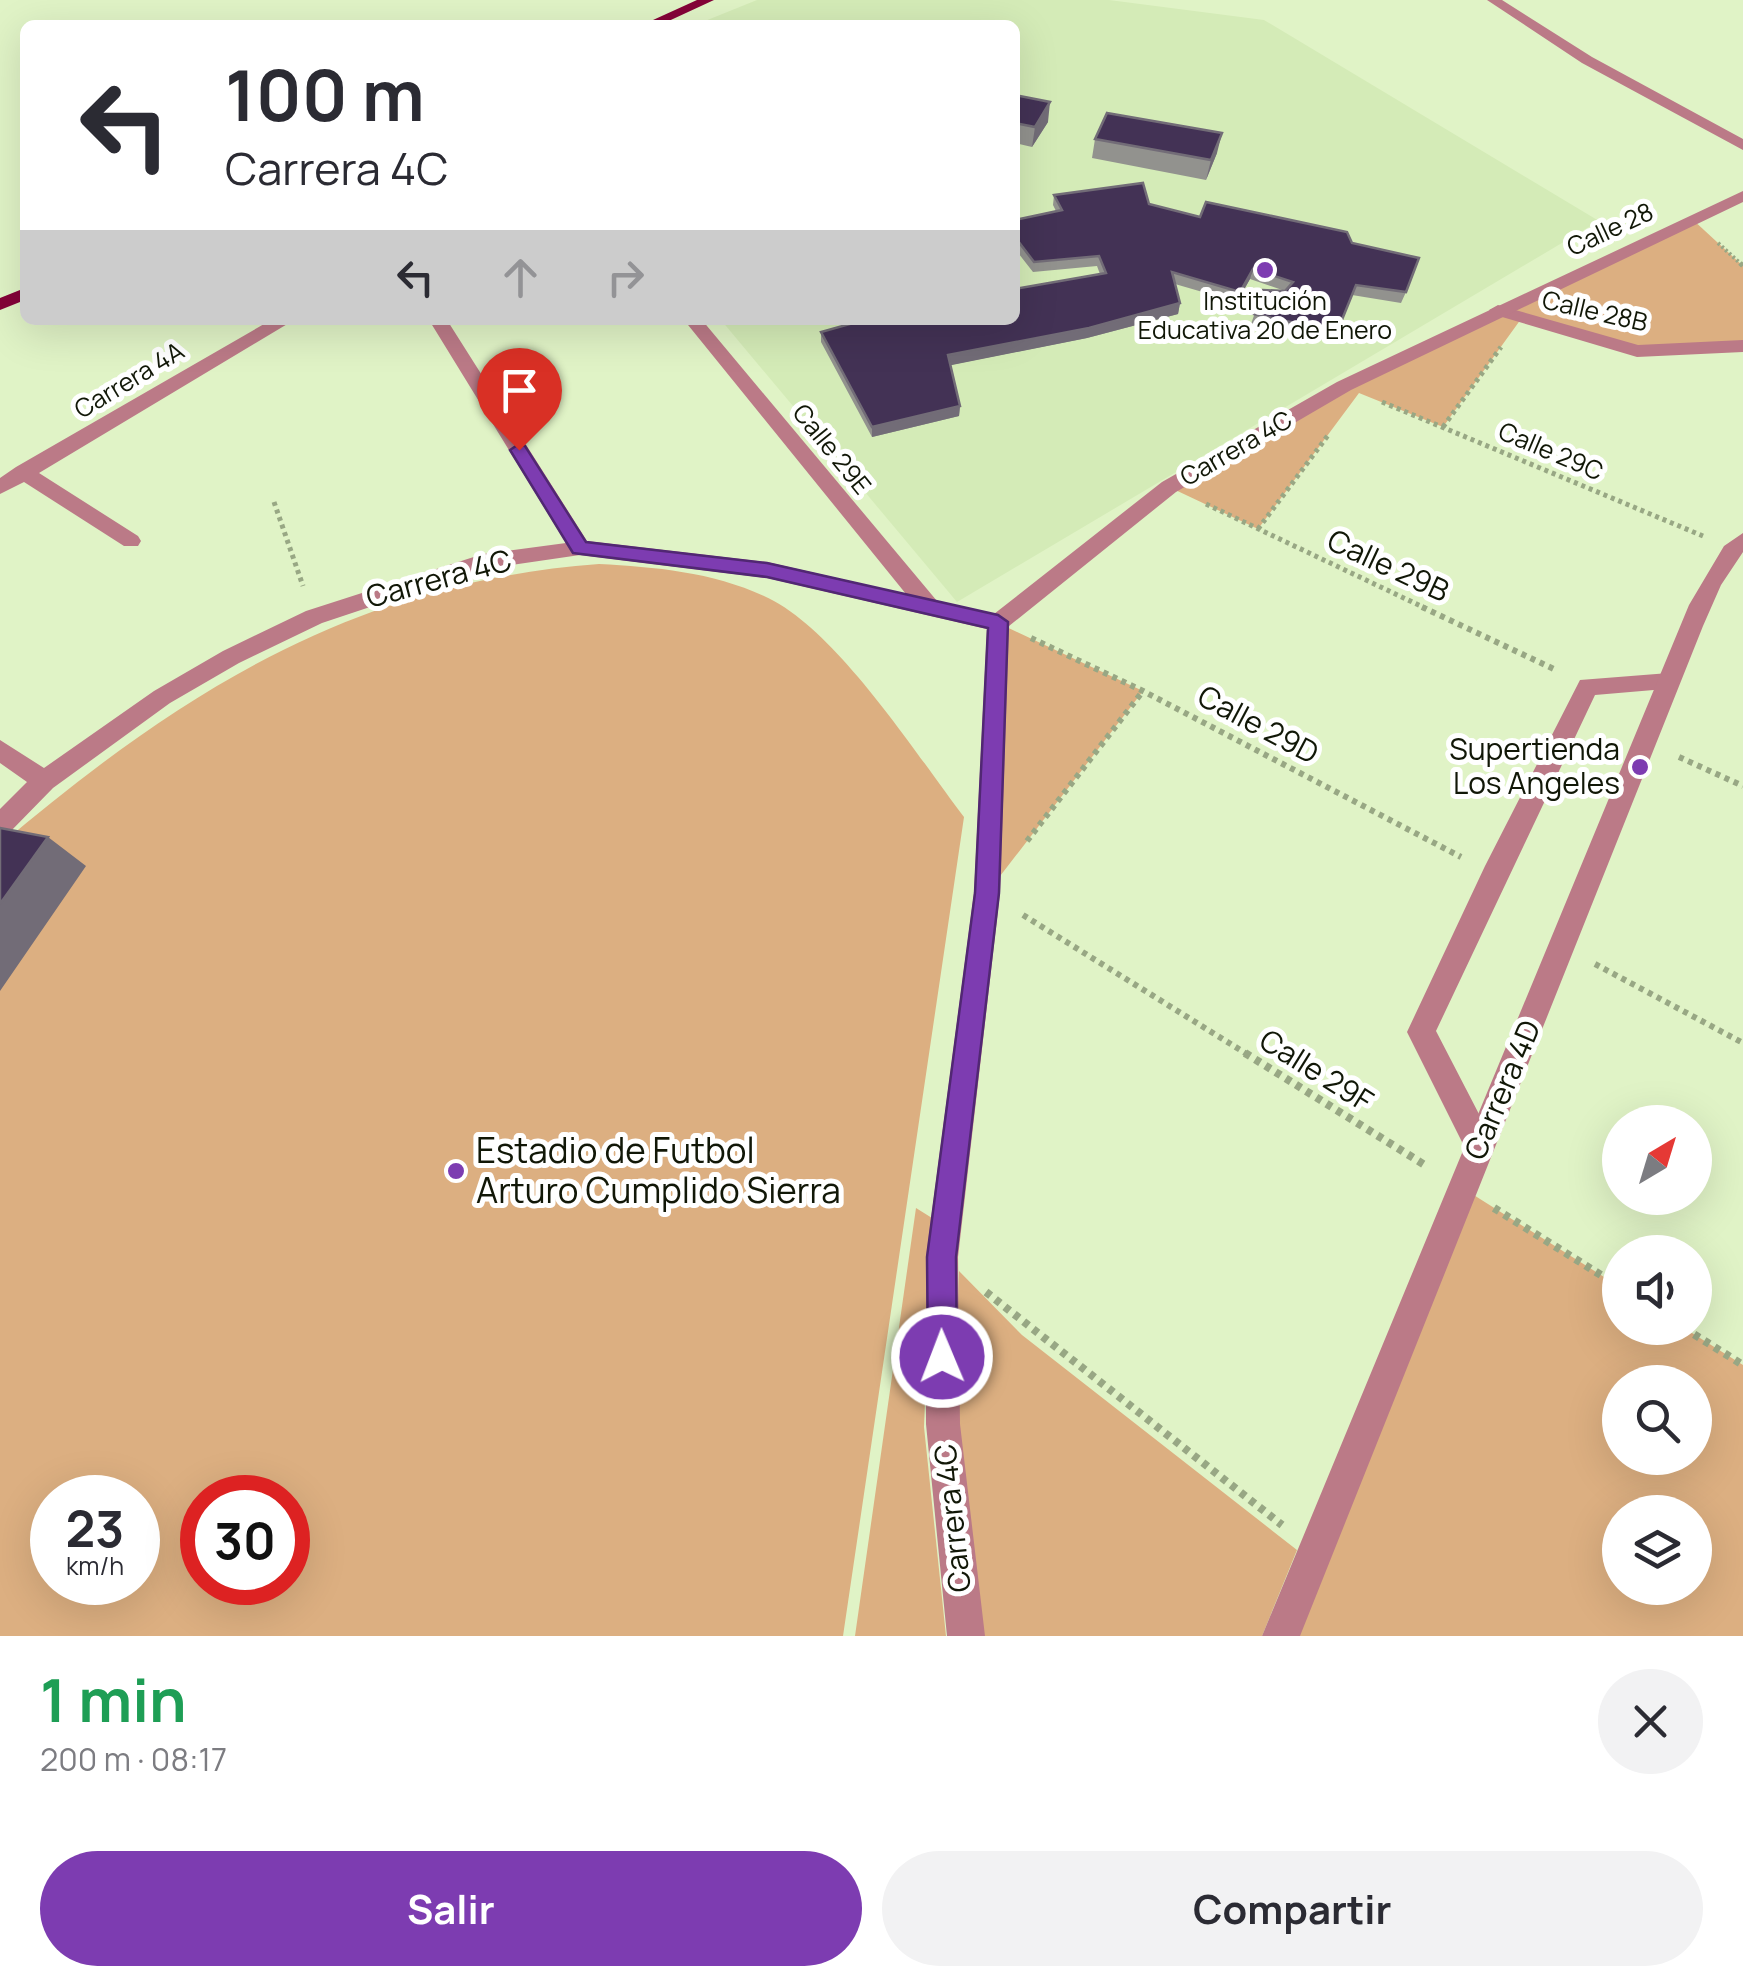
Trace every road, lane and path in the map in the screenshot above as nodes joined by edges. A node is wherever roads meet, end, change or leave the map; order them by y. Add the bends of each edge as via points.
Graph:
1 (708, 0) edge
2 (1493, 0) edge
3 (662, 20) edge
4 (1743, 145) edge
5 (1743, 196) edge
6 (1498, 310) junction
7 (1521, 319) junction
8 (276, 325) edge
9 (441, 325) edge
10 (698, 325) edge
11 (1743, 346) edge
12 (1352, 390) junction
13 (1443, 427) junction
14 (23, 472) junction
15 (1169, 486) junction
16 (0, 487) edge
17 (274, 502) dead end
18 (1258, 529) junction
19 (131, 541) dead end
20 (1737, 544) edge
21 (580, 548) junction
22 (932, 610) junction
23 (314, 617) junction
24 (998, 622) junction
25 (1670, 682) junction
26 (1588, 686) junction
27 (1143, 691) junction
28 (1646, 741) junction
29 (0, 750) edge
30 (44, 781) junction
31 (1743, 786) edge
32 (0, 825) edge
33 (1494, 874) junction
34 (987, 893) junction
35 (1563, 947) junction
36 (1743, 1043) edge
37 (1480, 1145) junction
38 (1461, 1187) junction
39 (942, 1257) junction
40 (1602, 1277) edge
41 (1711, 1345) edge
42 (1743, 1365) edge
43 (1314, 1550) junction
44 (966, 1636) edge
45 (1282, 1636) edge

1 - 3 main road
2 - 4 street
5 - 6 street, Calle 28
6 - 7 street, Calle 28B
6 - 12 street, Carrera 4C
7 - 11 street, Calle 28B via 1637,351
7 - 13 path
8 - 14 street, Carrera 4A
9 - 21 street
10 - 22 street, Calle 29E
12 - 13 path, Calle 29C
12 - 15 street, Carrera 4C
12 - 18 path
13 - 20 path, Calle 29C
14 - 16 street, Carrera 4A
14 - 19 street
15 - 18 path, Calle 29B
15 - 24 street, Carrera 4C
17 - 23 path
18 - 26 path, Calle 29B
20 - 25 street, Carrera 4D
21 - 22 street, Carrera 4C via 767,570
21 - 23 street, Carrera 4C via 483,562
22 - 24 street, Carrera 4C
23 - 30 street, Carrera 4C via 162,697
24 - 27 path, Calle 29D
24 - 34 street, Carrera 4C
25 - 26 street
25 - 28 street, Carrera 4D
26 - 33 street
27 - 33 path, Calle 29D
27 - 34 path
28 - 31 path
28 - 35 street, Carrera 4D
29 - 30 street
30 - 32 street, Carrera 4C
33 - 37 street via 1421,1032
34 - 38 path, Calle 29F
34 - 39 street, Carrera 4C
35 - 36 path
35 - 37 street, Carrera 4D
37 - 38 street, Carrera 4D
38 - 40 path, Calle 29F
38 - 43 street, Carrera 4D
39 - 43 path
39 - 44 street, Carrera 4C via 943,1424
41 - 42 path
43 - 45 street, Carrera 4D

